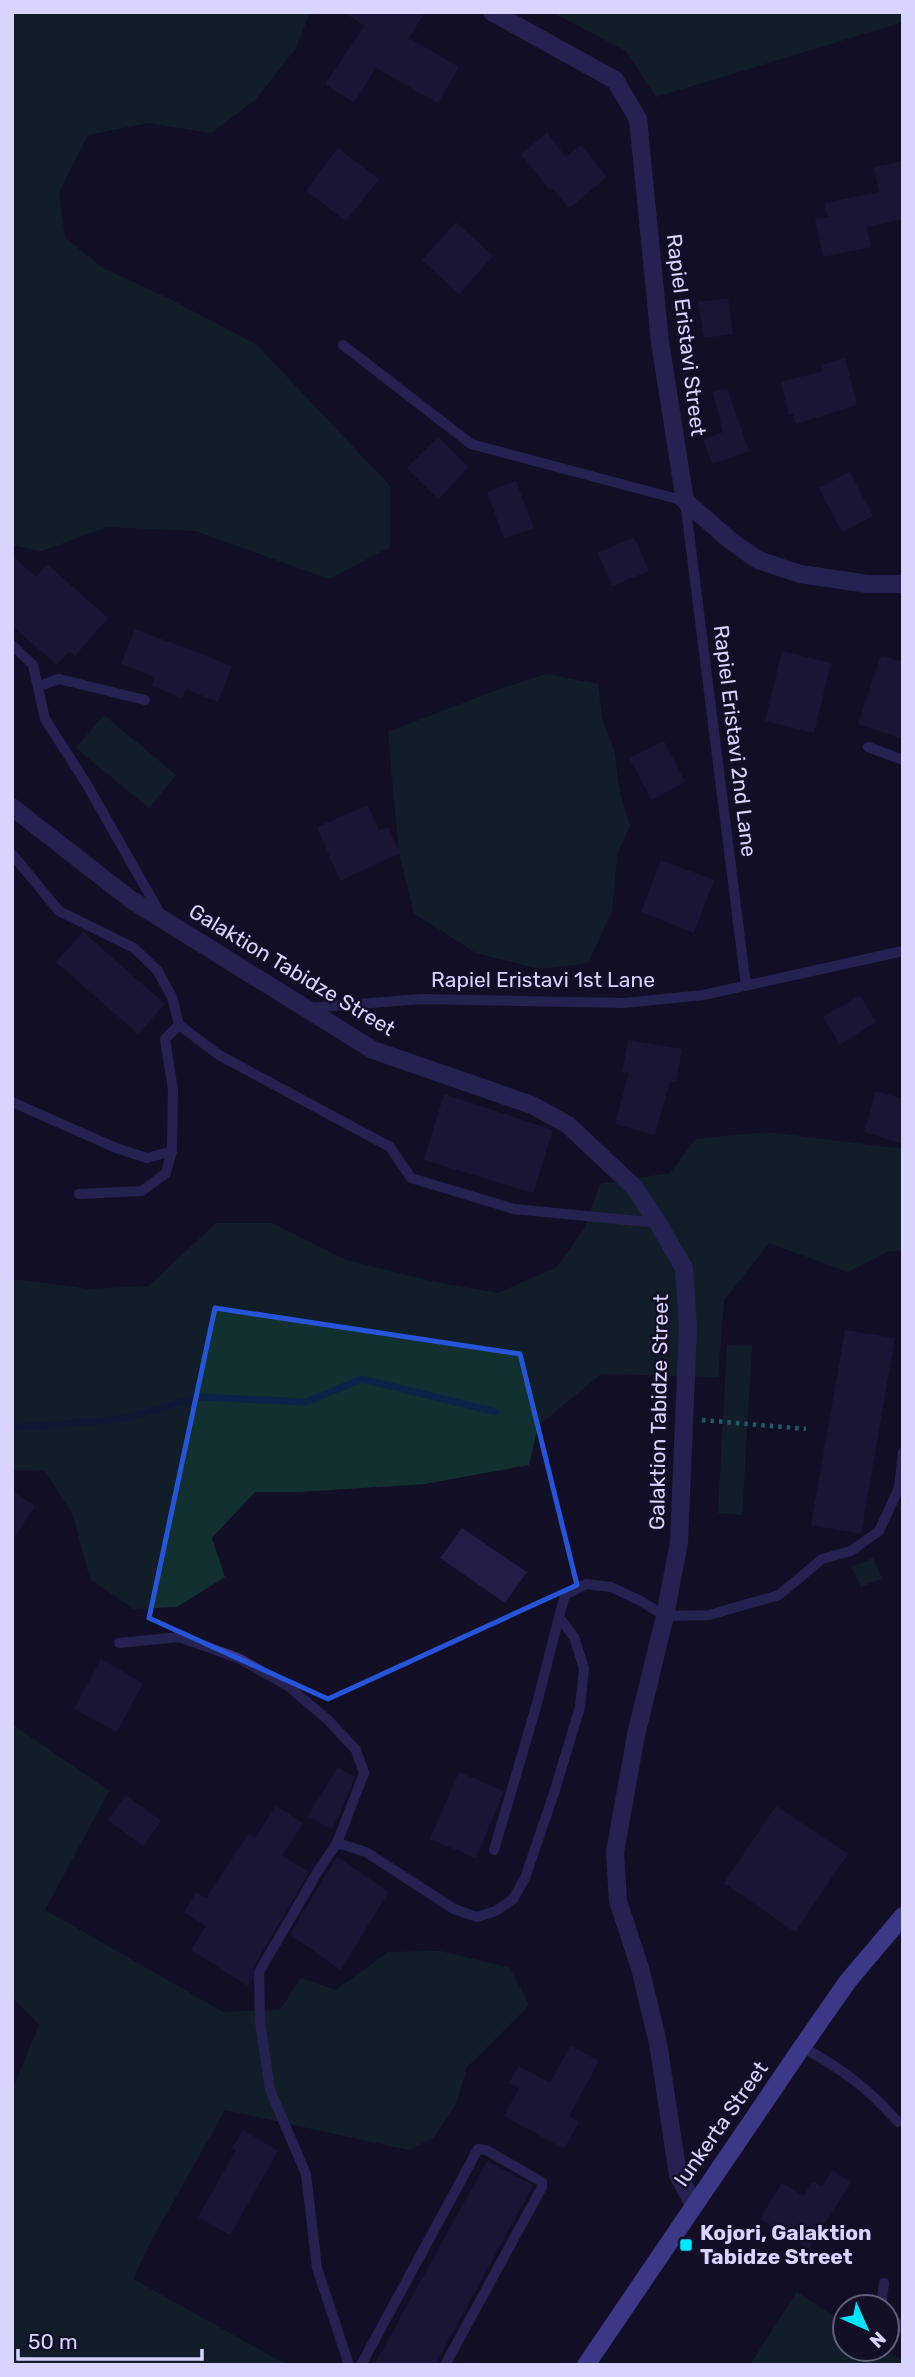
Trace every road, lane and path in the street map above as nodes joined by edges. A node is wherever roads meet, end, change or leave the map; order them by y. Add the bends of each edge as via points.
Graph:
1 (492, 12) edge
2 (517, 19) edge
3 (343, 345) dead end
4 (685, 501) junction
5 (903, 584) edge
6 (12, 645) edge
7 (39, 686) junction
8 (145, 700) dead end
9 (868, 747) dead end
10 (903, 760) edge
11 (12, 807) edge
12 (12, 854) edge
13 (163, 918) junction
14 (903, 951) edge
15 (746, 986) junction
16 (306, 1008) junction
17 (179, 1025) junction
18 (12, 1102) edge
19 (172, 1151) junction
20 (79, 1194) dead end
21 (658, 1223) junction
22 (684, 1419) junction
23 (806, 1429) dead end
24 (903, 1452) edge
25 (665, 1616) junction
26 (559, 1617) junction
27 (119, 1643) dead end
28 (337, 1843) junction
29 (495, 1850) dead end
30 (903, 1916) edge
31 (802, 2047) junction
32 (898, 2122) dead end
33 (694, 2203) junction
34 (884, 2283) dead end
35 (883, 2293) edge
36 (349, 2365) edge
37 (361, 2365) edge
38 (445, 2365) edge
39 (586, 2365) edge

1 - 2 street, Rapiel Eristavi Street
2 - 4 street, Rapiel Eristavi Street via 615,80 638,119 660,342
3 - 4 lane via 471,444
4 - 5 street via 758,560 800,574
4 - 15 lane, Rapiel Eristavi 2nd Lane
6 - 7 lane via 33,665
7 - 8 lane via 59,679
7 - 13 lane via 45,719
9 - 10 lane
11 - 13 street, Galaktion Tabidze Street via 130,899
12 - 17 lane via 60,911 135,948 157,970 172,997
13 - 16 street, Galaktion Tabidze Street
14 - 15 lane, Rapiel Eristavi 1st Lane
15 - 16 lane, Rapiel Eristavi 1st Lane via 624,1003 422,999
16 - 21 street, Galaktion Tabidze Street via 373,1050 531,1105 568,1125 634,1186
17 - 19 lane via 165,1039 173,1090
17 - 21 lane via 219,1055 390,1147 411,1178 514,1209
18 - 19 lane via 147,1158
19 - 20 lane via 166,1173 142,1191
21 - 22 street, Galaktion Tabidze Street via 684,1268 688,1327
22 - 23 path
22 - 25 street, Galaktion Tabidze Street via 679,1542
24 - 25 lane via 899,1488 879,1531 851,1551 822,1559 779,1595 709,1615
25 - 26 lane via 611,1587 586,1584 565,1595
25 - 33 street, Galaktion Tabidze Street via 636,1735 615,1852 618,1901 658,2043 678,2175
26 - 28 lane via 574,1637 584,1668 580,1706 525,1878 513,1899 496,1912 477,1917 454,1909 366,1852
26 - 29 lane
27 - 28 lane via 179,1637 238,1658 288,1686 327,1719 356,1751 364,1773
28 - 36 lane via 259,1972 260,2021 270,2090 306,2174 317,2267
30 - 31 main road, Iunkerta Street via 848,1981
31 - 32 lane via 838,2066
31 - 33 main road, Iunkerta Street
33 - 39 main road, Iunkerta Street
34 - 35 lane
37 - 38 lane via 478,2149 486,2150 542,2182 542,2187

